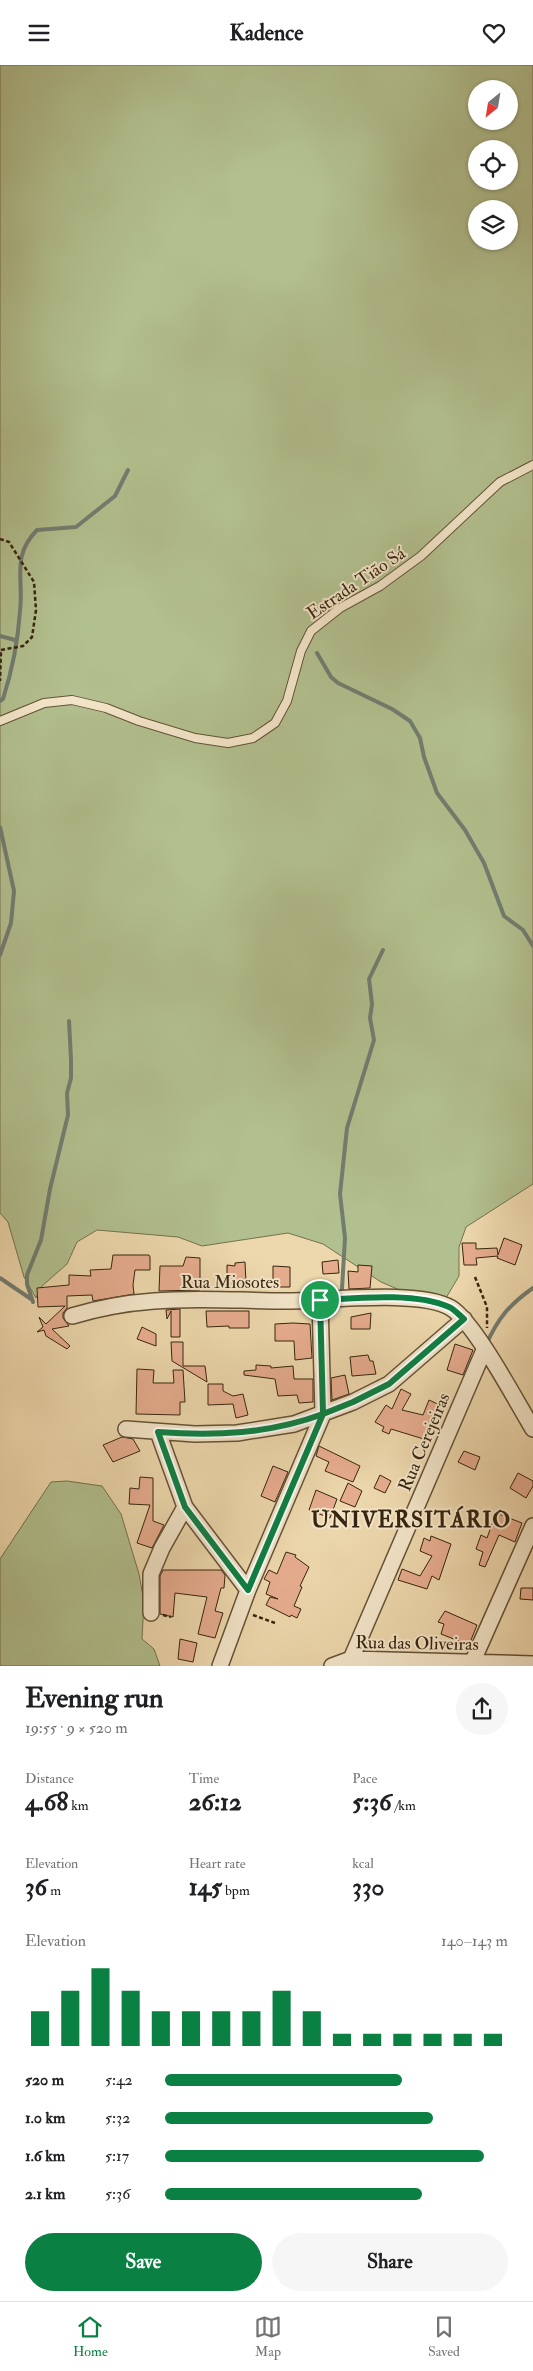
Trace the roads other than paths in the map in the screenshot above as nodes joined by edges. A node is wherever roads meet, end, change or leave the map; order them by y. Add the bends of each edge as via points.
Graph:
1 (533, 465) edge
2 (0, 721) edge
3 (320, 1300) junction
4 (72, 1316) dead end
5 (464, 1319) junction
6 (483, 1347) junction
7 (323, 1414) junction
8 (126, 1429) dead end
9 (533, 1429) edge
10 (158, 1432) junction
11 (185, 1507) junction
12 (533, 1526) edge
13 (248, 1590) junction
14 (151, 1613) dead end
15 (351, 1659) junction
16 (472, 1663) junction
17 (533, 1664) edge
18 (220, 1666) edge
19 (332, 1666) edge

1 - 2 lane, Estrada Tião Sá via 500,482 421,556 380,586 340,608 311,631 301,651 287,701 275,723 253,738 228,743 195,738 72,700 44,703
3 - 4 street, Rua Miosotes via 156,1301 109,1306
3 - 5 street, Rua Miosotes via 378,1297 431,1300 450,1307
3 - 7 street
5 - 6 street, Rua Miosotes
5 - 7 street via 389,1384
6 - 9 street, Rua Miosotes
6 - 15 street, Rua Cerejeiras
7 - 10 street via 294,1424 237,1433
7 - 13 street
8 - 10 street
10 - 11 street
11 - 13 street
11 - 14 street via 151,1574
12 - 16 street
13 - 18 street
15 - 16 street, Rua das Oliveiras
15 - 19 street, Rua das Oliveiras
16 - 17 street, Rua das Oliveiras

